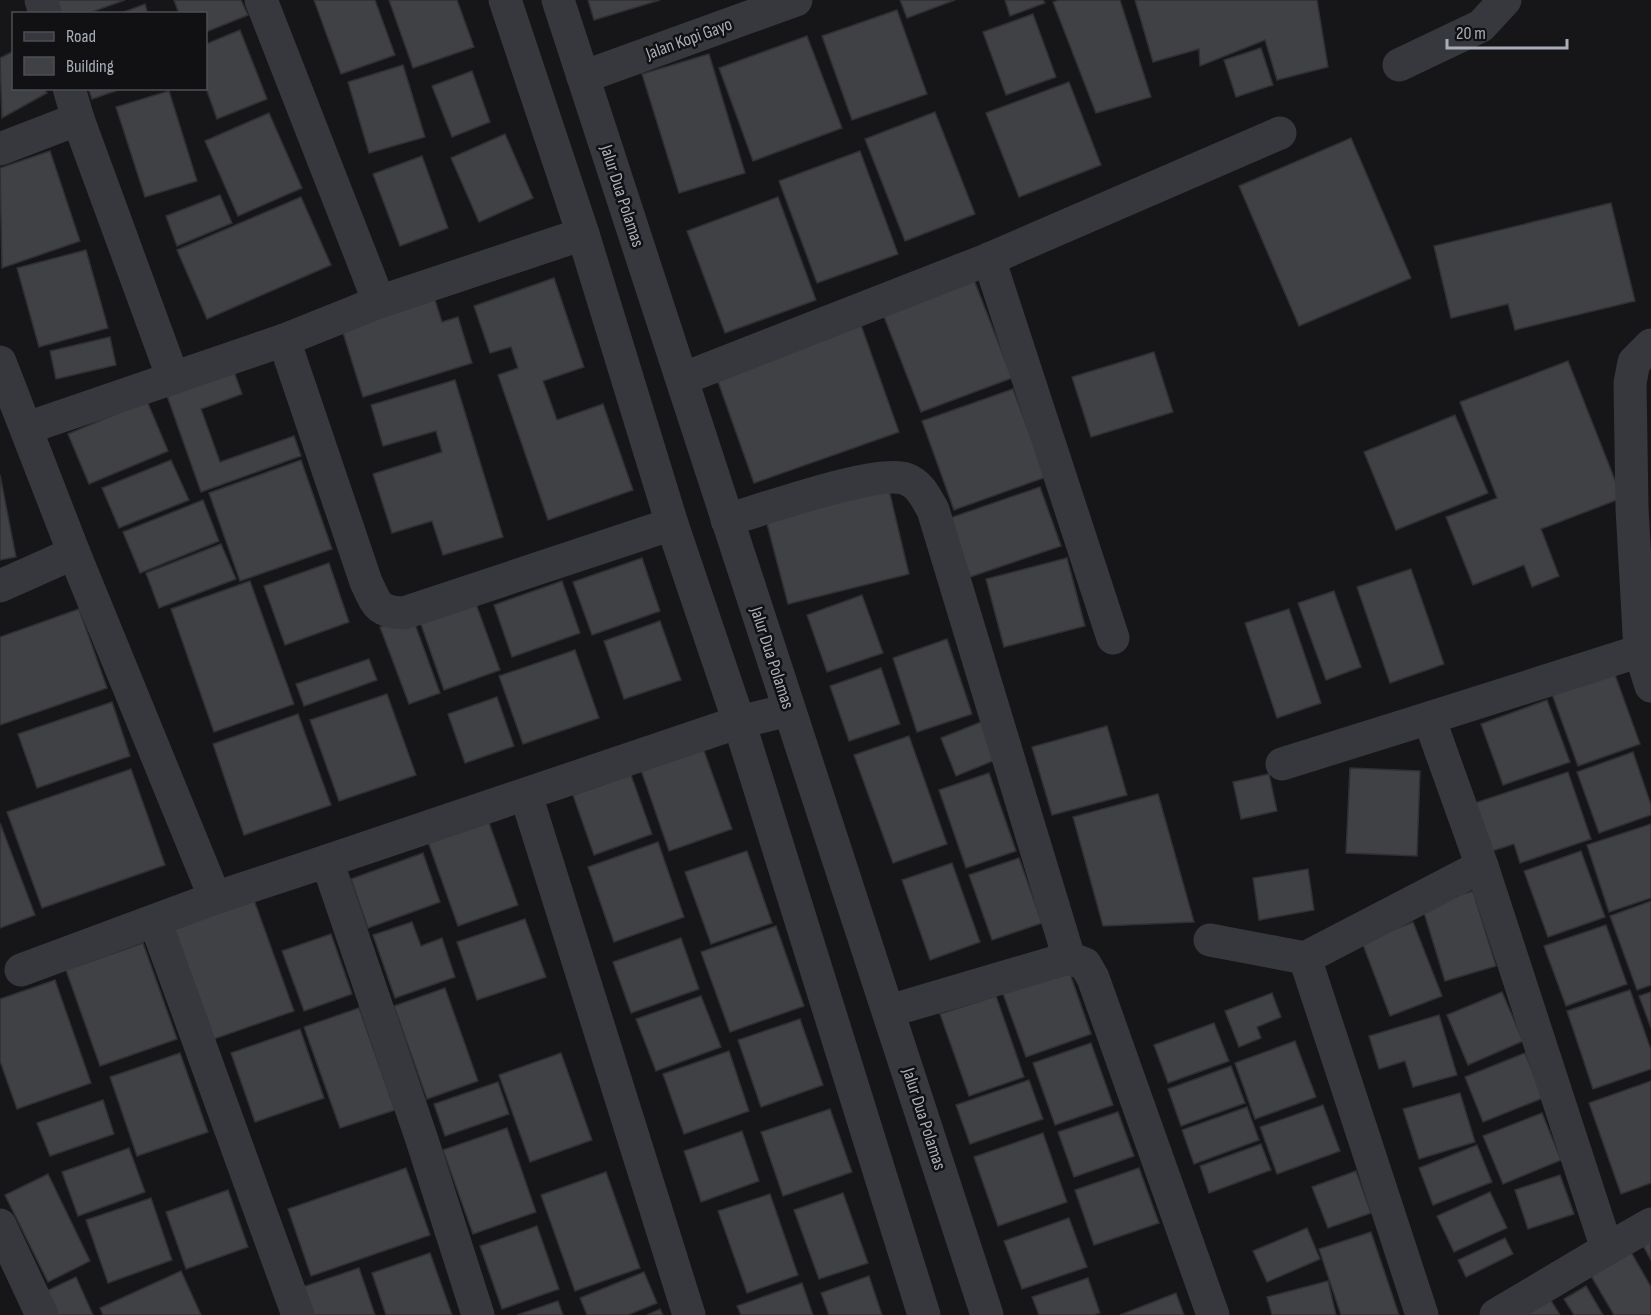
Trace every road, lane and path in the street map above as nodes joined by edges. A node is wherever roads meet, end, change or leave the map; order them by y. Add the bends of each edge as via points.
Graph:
1 (261, 0) edge
2 (505, 0) edge
3 (558, 0) edge
4 (796, 0) edge
5 (1505, 0) edge
6 (1399, 65) dead end
7 (583, 77) junction
8 (74, 104) edge
9 (1280, 133) dead end
10 (0, 149) edge
11 (583, 234) junction
12 (989, 259) junction
13 (379, 302) junction
14 (284, 340) junction
15 (1651, 345) edge
16 (0, 362) edge
17 (173, 378) junction
18 (682, 379) junction
19 (27, 428) junction
20 (727, 520) junction
21 (672, 524) junction
22 (74, 554) junction
23 (0, 586) edge
24 (1113, 638) dead end
25 (1640, 651) junction
26 (1651, 686) edge
27 (789, 710) junction
28 (1429, 718) junction
29 (739, 722) junction
30 (1282, 764) dead end
31 (526, 795) junction
32 (327, 861) junction
33 (1482, 866) junction
34 (216, 898) junction
35 (155, 921) junction
36 (1210, 940) dead end
37 (1069, 958) junction
38 (1305, 958) junction
39 (21, 970) dead end
40 (889, 1011) junction
41 (1651, 1224) edge
42 (0, 1225) edge
43 (1607, 1250) junction
44 (42, 1315) edge
45 (298, 1315) edge
46 (478, 1315) edge
47 (689, 1315) edge
48 (924, 1315) edge
49 (987, 1315) edge
50 (1213, 1315) edge
51 (1422, 1315) edge
52 (1496, 1315) edge

1 - 13 street
2 - 11 street
3 - 7 street, Jalur Dua Polamas
4 - 7 street, Jalan Kopi Gayo
5 - 6 street via 1481,26
7 - 18 street, Jalur Dua Polamas
8 - 10 street
8 - 17 street
9 - 12 street
11 - 13 street
11 - 21 street
12 - 18 street
12 - 24 street
13 - 14 street
14 - 17 street
14 - 21 street via 366,582 377,607 389,613 404,613
15 - 25 street via 1634,362 1630,383
16 - 19 street
17 - 19 street
18 - 20 street, Jalur Dua Polamas
19 - 22 street
20 - 27 street, Jalur Dua Polamas
20 - 37 street via 863,481 891,477 905,478 925,494
21 - 29 street
22 - 23 street
22 - 34 street
25 - 26 street
25 - 28 street
27 - 29 street
27 - 40 street, Jalur Dua Polamas
28 - 30 street
28 - 33 street
29 - 31 street
29 - 48 street
31 - 32 street
31 - 47 street
32 - 34 street
32 - 46 street
33 - 38 street
33 - 43 street
34 - 35 street
35 - 39 street
35 - 45 street
36 - 38 street
37 - 40 street
37 - 50 street via 1085,964 1093,978
38 - 51 street
40 - 49 street, Jalur Dua Polamas
41 - 43 street
42 - 44 street
43 - 52 street

